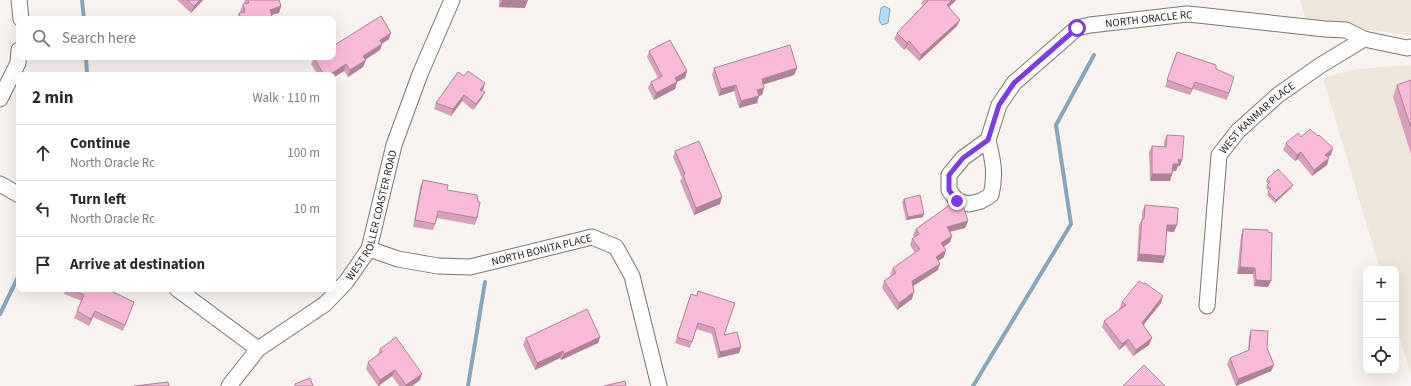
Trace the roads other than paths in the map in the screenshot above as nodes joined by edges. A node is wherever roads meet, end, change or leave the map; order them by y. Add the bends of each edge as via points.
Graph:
1 (20, 0) edge
2 (447, 2) edge
3 (21, 16) edge
4 (1364, 39) junction
5 (1411, 47) edge
6 (18, 60) edge
7 (0, 99) edge
8 (988, 140) dead end
9 (0, 184) edge
10 (16, 193) edge
11 (369, 248) junction
12 (181, 292) edge
13 (1207, 306) dead end
14 (258, 349) junction
15 (229, 386) edge
16 (659, 386) edge

1 - 3 street
2 - 11 street, WEST ROLLER COASTER ROAD via 394,145
4 - 5 street
4 - 8 street, NORTH ORACLE RC via 1346,30 1187,14 1077,28 1014,83 999,105
4 - 13 street, WEST KANMAR PLACE via 1278,95 1238,131 1219,154
6 - 7 street
9 - 10 street
11 - 14 street, WEST ROLLER COASTER ROAD via 346,282 325,304
11 - 16 street, NORTH BONITA PLACE via 398,259 438,266 470,267 592,237 616,247 632,276
12 - 14 street
14 - 15 street, WEST ROLLER COASTER ROAD

